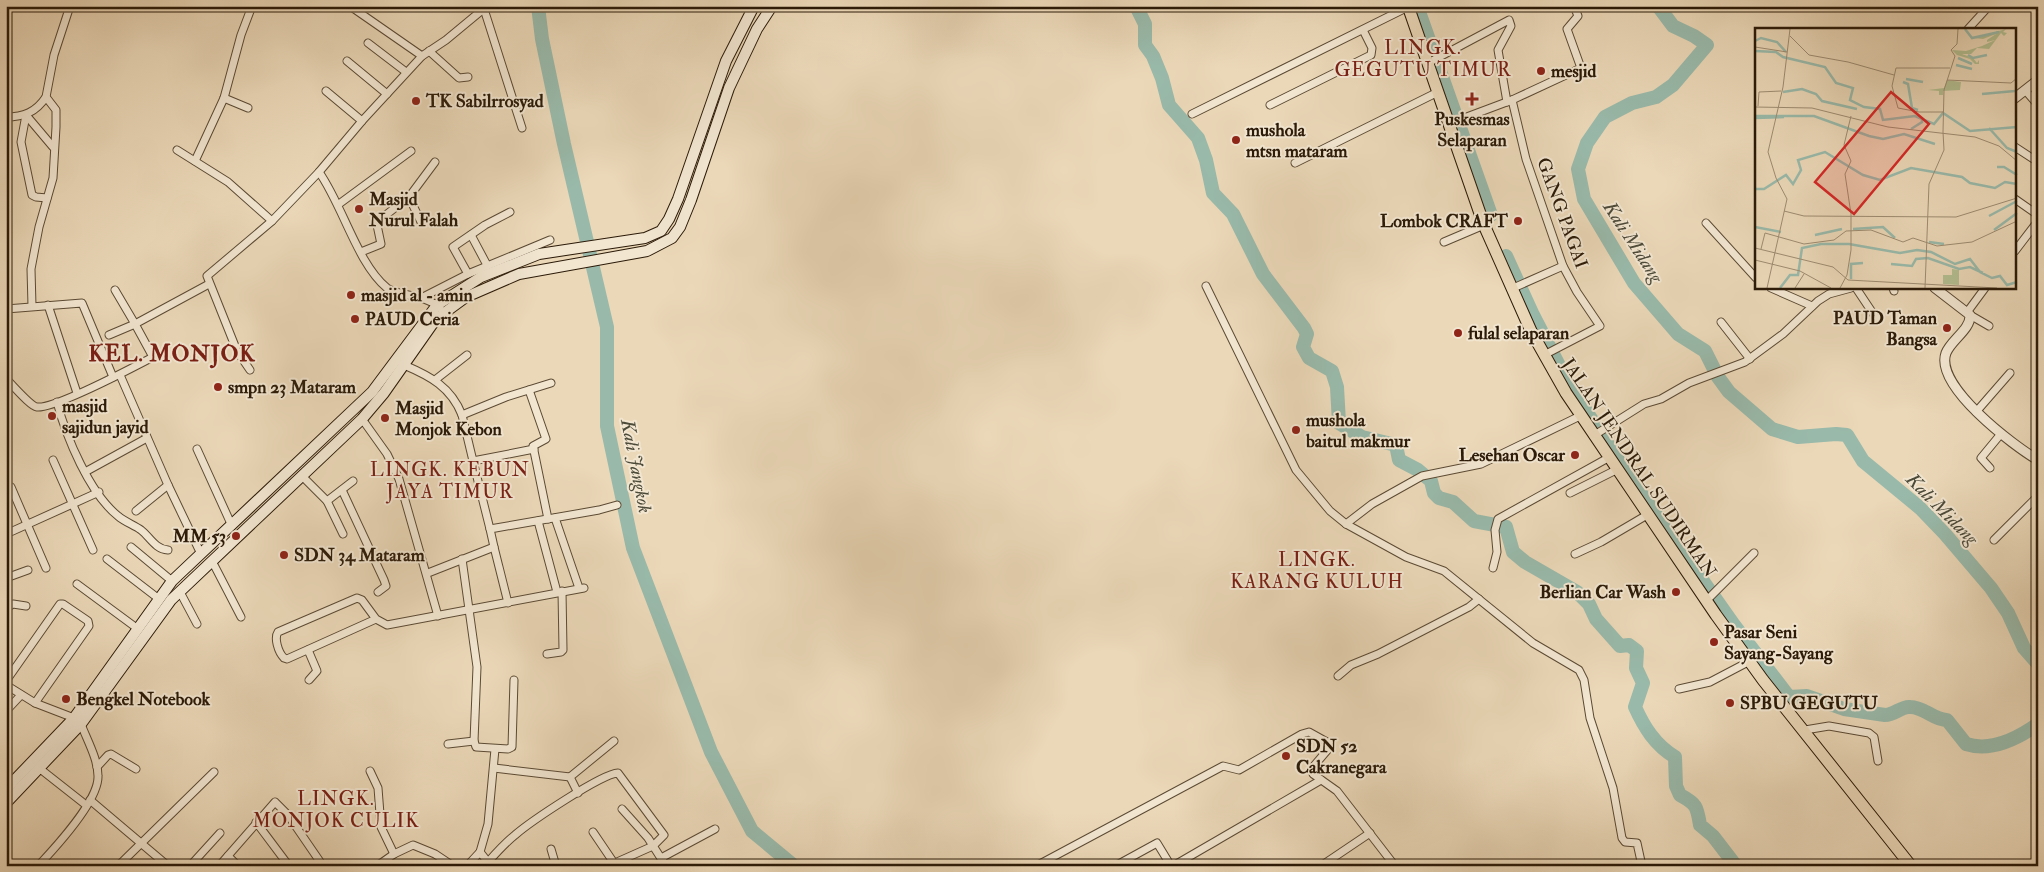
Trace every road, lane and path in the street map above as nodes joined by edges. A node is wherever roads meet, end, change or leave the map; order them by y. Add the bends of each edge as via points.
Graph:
1 (70, 6) edge
2 (252, 6) edge
3 (350, 6) edge
4 (754, 6) edge
5 (772, 6) edge
6 (1574, 6) edge
7 (1989, 6) edge
8 (1408, 7) edge
9 (485, 8) edge
10 (1969, 28) edge
11 (1363, 30) junction
12 (368, 43) dead end
13 (429, 51) junction
14 (422, 56) junction
15 (347, 61) dead end
16 (1428, 63) junction
17 (406, 72) junction
18 (468, 77) dead end
19 (2038, 80) edge
20 (2025, 90) junction
21 (326, 91) dead end
22 (1438, 92) junction
23 (387, 94) junction
24 (46, 96) junction
25 (2016, 97) edge
26 (224, 98) junction
27 (1509, 101) junction
28 (1270, 105) dead end
29 (2038, 105) edge
30 (248, 108) dead end
31 (1192, 114) dead end
32 (26, 115) junction
33 (6, 118) edge
34 (362, 121) junction
35 (1448, 124) junction
36 (522, 128) dead end
37 (53, 147) junction
38 (2016, 148) edge
39 (177, 150) dead end
40 (411, 151) dead end
41 (195, 161) junction
42 (435, 162) dead end
43 (2038, 162) edge
44 (1295, 163) dead end
45 (319, 172) junction
46 (45, 198) junction
47 (409, 198) junction
48 (2016, 200) edge
49 (339, 204) junction
50 (510, 212) dead end
51 (2038, 214) edge
52 (272, 221) junction
53 (2038, 221) edge
54 (421, 222) dead end
55 (1706, 223) dead end
56 (1484, 225) junction
57 (471, 235) junction
58 (550, 240) dead end
59 (1444, 242) dead end
60 (2016, 250) edge
61 (361, 252) junction
62 (487, 265) junction
63 (1563, 266) junction
64 (468, 274) junction
65 (1755, 277) edge
66 (209, 284) junction
67 (1206, 286) dead end
68 (1517, 286) junction
69 (1773, 289) edge
70 (1847, 289) edge
71 (1857, 289) edge
72 (1936, 289) edge
73 (1984, 289) edge
74 (115, 290) dead end
75 (421, 298) junction
76 (48, 305) junction
77 (32, 306) junction
78 (1812, 306) junction
79 (441, 308) junction
80 (6, 309) edge
81 (1969, 313) junction
82 (1876, 318) dead end
83 (1721, 322) dead end
84 (135, 324) junction
85 (1989, 326) dead end
86 (109, 335) dead end
87 (1549, 352) junction
88 (467, 355) dead end
89 (1750, 359) junction
90 (404, 365) junction
91 (250, 370) dead end
92 (2010, 373) dead end
93 (116, 376) junction
94 (6, 378) edge
95 (435, 380) junction
96 (551, 383) dead end
97 (529, 390) junction
98 (77, 393) junction
99 (57, 402) junction
100 (1976, 412) junction
101 (462, 415) junction
102 (1580, 416) junction
103 (362, 419) junction
104 (1595, 434) junction
105 (2000, 435) junction
106 (147, 438) junction
107 (314, 448) junction
108 (197, 449) dead end
109 (534, 450) junction
110 (324, 456) junction
111 (1608, 458) junction
112 (53, 460) dead end
113 (2038, 460) edge
114 (473, 461) junction
115 (1990, 468) dead end
116 (1616, 470) junction
117 (85, 472) junction
118 (302, 476) junction
119 (353, 482) dead end
120 (168, 485) junction
121 (11, 487) dead end
122 (342, 490) junction
123 (99, 492) junction
124 (1570, 493) dead end
125 (2038, 496) edge
126 (327, 501) junction
127 (74, 504) junction
128 (616, 505) dead end
129 (136, 511) dead end
130 (1647, 515) junction
131 (552, 518) junction
132 (538, 521) junction
133 (1346, 524) junction
134 (27, 525) junction
135 (232, 526) junction
136 (490, 529) junction
137 (6, 534) edge
138 (343, 534) dead end
139 (1994, 540) dead end
140 (131, 547) dead end
141 (494, 547) junction
142 (93, 550) dead end
143 (168, 550) dead end
144 (1754, 553) dead end
145 (201, 554) junction
146 (1575, 554) dead end
147 (107, 559) dead end
148 (462, 559) junction
149 (212, 561) junction
150 (46, 568) dead end
151 (1492, 568) dead end
152 (28, 570) dead end
153 (428, 573) junction
154 (6, 578) edge
155 (172, 582) junction
156 (77, 584) dead end
157 (180, 592) junction
158 (378, 592) dead end
159 (559, 592) junction
160 (1711, 596) junction
161 (159, 599) junction
162 (1479, 599) junction
163 (508, 603) junction
164 (26, 606) dead end
165 (6, 608) edge
166 (471, 611) junction
167 (153, 616) junction
168 (438, 616) junction
169 (241, 617) dead end
170 (376, 620) junction
171 (197, 624) dead end
172 (138, 629) junction
173 (308, 650) junction
174 (547, 654) dead end
175 (1750, 661) junction
176 (1338, 676) dead end
177 (309, 680) dead end
178 (514, 680) dead end
179 (6, 683) edge
180 (1679, 689) dead end
181 (21, 695) junction
182 (35, 703) junction
183 (6, 710) edge
184 (77, 721) junction
185 (1805, 730) junction
186 (614, 740) dead end
187 (474, 741) junction
188 (448, 744) dead end
189 (495, 749) junction
190 (1878, 761) dead end
191 (97, 767) junction
192 (40, 768) junction
193 (494, 768) junction
194 (136, 769) dead end
195 (370, 771) dead end
196 (214, 772) dead end
197 (570, 776) junction
198 (1321, 780) junction
199 (6, 789) edge
200 (578, 793) junction
201 (6, 803) edge
202 (88, 803) junction
203 (622, 809) dead end
204 (256, 822) junction
205 (715, 829) dead end
206 (593, 832) dead end
207 (220, 833) dead end
208 (1370, 833) junction
209 (140, 842) junction
210 (653, 846) junction
211 (551, 849) dead end
212 (480, 852) junction
213 (394, 854) junction
214 (228, 856) junction
215 (661, 858) junction
216 (489, 864) edge
217 (611, 864) edge
218 (38, 866) edge
219 (118, 866) edge
220 (168, 866) edge
221 (190, 866) edge
222 (219, 866) edge
223 (238, 866) edge
224 (289, 866) edge
225 (323, 866) edge
226 (377, 866) edge
227 (453, 866) edge
228 (467, 866) edge
229 (556, 866) edge
230 (666, 866) edge
231 (1036, 866) edge
232 (1115, 866) edge
233 (1172, 866) edge
234 (1321, 866) edge
235 (1395, 866) edge
236 (1642, 866) edge
237 (1911, 866) edge

1 - 24 street via 54,55
2 - 26 street
3 - 14 street
4 - 79 main road via 731,47 678,199 665,226 652,236 540,254 481,277
5 - 79 main road via 757,29 729,88 680,227 672,238 647,251 542,269 488,286
6 - 27 street via 1578,16 1567,29 1582,67
7 - 10 street
8 - 11 street
8 - 16 highway, JALAN JENDRAL SUDIRMAN
9 - 13 street
9 - 36 street
11 - 28 street via 1372,48 1371,55
11 - 31 street
12 - 17 street
13 - 14 street
13 - 18 street via 459,78
14 - 17 street
15 - 23 street
16 - 22 highway, JALAN JENDRAL SUDIRMAN
16 - 27 street, GANG PAGAI via 1509,20 1511,26 1498,50
17 - 23 street
19 - 20 street
20 - 25 street
20 - 29 street
21 - 34 street
22 - 35 highway, JALAN JENDRAL SUDIRMAN
22 - 44 street
23 - 34 street
24 - 32 street via 40,106
24 - 37 street via 57,115
26 - 30 street
26 - 41 street
27 - 35 street
27 - 63 street, GANG PAGAI
32 - 33 street
32 - 37 street
32 - 46 street via 22,142 32,194
34 - 45 street
35 - 56 highway, JALAN JENDRAL SUDIRMAN
37 - 46 street via 53,178
38 - 43 street
39 - 41 street
40 - 49 street
41 - 52 street via 228,182
42 - 47 street
45 - 49 street
45 - 52 street
46 - 77 street via 32,269
47 - 54 street
47 - 61 street via 378,221 381,244
48 - 51 street
49 - 61 street
50 - 57 street
52 - 66 street via 208,275
53 - 60 street
55 - 65 street
56 - 59 street
56 - 68 highway, JALAN JENDRAL SUDIRMAN
57 - 62 street
57 - 64 street via 453,248
58 - 62 street
61 - 75 street via 389,290
62 - 64 street
63 - 68 street
63 - 87 street, GANG PAGAI via 1600,326
64 - 75 street
66 - 84 street
66 - 91 street via 237,351
67 - 133 street via 1296,470 1319,499
68 - 87 highway, JALAN JENDRAL SUDIRMAN
69 - 78 street
70 - 78 street via 1829,294
71 - 82 street
72 - 81 street
73 - 81 street
74 - 84 street
75 - 79 street
76 - 77 street
76 - 93 street via 79,302 84,305
76 - 98 street
77 - 80 street
78 - 89 street
79 - 90 main road
79 - 107 main road via 385,377
81 - 85 street
81 - 100 street via 1969,322 1949,349 1945,363 1950,377
83 - 89 street
84 - 86 street
84 - 93 street via 153,357
87 - 102 highway, JALAN JENDRAL SUDIRMAN
88 - 95 street
89 - 104 street via 1629,412
90 - 95 street
90 - 103 main road
92 - 100 street
93 - 98 street
93 - 106 street
94 - 99 street via 35,407
95 - 101 street via 450,394
96 - 97 street
97 - 101 street
97 - 109 street via 546,439 533,444
98 - 99 street
99 - 117 street via 70,443
100 - 105 street
101 - 114 street
102 - 104 highway, JALAN JENDRAL SUDIRMAN
102 - 133 street via 1481,464 1422,476 1363,510
103 - 110 main road
103 - 153 street via 393,464
104 - 111 highway, JALAN JENDRAL SUDIRMAN
105 - 113 street
105 - 115 street via 1981,458
106 - 117 street
106 - 120 street
107 - 110 main road
107 - 135 main road
108 - 135 street
109 - 114 street
109 - 131 street
110 - 118 main road
111 - 116 highway, JALAN JENDRAL SUDIRMAN
111 - 151 street via 1498,518 1495,528 1497,552
112 - 127 street
114 - 136 street
116 - 124 street
116 - 130 highway, JALAN JENDRAL SUDIRMAN
117 - 123 street
118 - 126 street
118 - 149 main road
119 - 122 street
120 - 129 street
120 - 145 street
121 - 134 street
122 - 126 street
122 - 158 street via 384,580 386,586
123 - 127 street
123 - 143 street via 119,517 140,530 157,547
125 - 139 street
126 - 138 street
127 - 134 street
127 - 142 street
128 - 131 street
130 - 146 street
130 - 160 highway, JALAN JENDRAL SUDIRMAN
131 - 132 street
131 - 159 street via 581,588
132 - 136 street
132 - 159 street
133 - 162 street via 1406,557 1444,571
134 - 137 street
134 - 150 street
135 - 145 main road
136 - 141 street
140 - 155 street
141 - 148 street
141 - 163 street
144 - 160 street
145 - 155 main road
147 - 161 street
148 - 153 street
148 - 166 street
149 - 157 main road
149 - 169 street
152 - 154 street
153 - 168 street
155 - 161 main road
156 - 172 street
157 - 167 main road
157 - 171 street
159 - 163 street
159 - 174 street via 563,650
160 - 175 highway, JALAN JENDRAL SUDIRMAN
161 - 167 main road
162 - 176 street via 1398,644 1351,665
162 - 236 street via 1540,648 1579,670 1584,680 1590,718 1613,788 1622,838 1625,842 1637,843
163 - 166 street
164 - 165 street via 14,604
166 - 168 street
166 - 187 street via 477,667
167 - 172 main road
167 - 184 main road
168 - 170 street via 387,625
170 - 173 street
170 - 173 street via 362,600 356,598 276,635 284,658
172 - 184 main road
173 - 177 street via 317,671
175 - 180 street via 1710,682
175 - 185 highway, JALAN JENDRAL SUDIRMAN
178 - 189 street via 512,747
179 - 181 street
179 - 182 street via 60,604 88,621 89,626
181 - 182 street
181 - 183 street
182 - 184 street
184 - 191 street
184 - 192 main road
184 - 199 main road
185 - 190 street via 1829,726 1869,734 1874,737
185 - 237 highway, JALAN JENDRAL SUDIRMAN
186 - 197 street
187 - 188 street
187 - 189 street via 477,748
189 - 193 street
191 - 194 street via 111,754
191 - 202 street via 98,781
192 - 201 main road
192 - 202 street
193 - 197 street
193 - 212 street via 488,824
195 - 213 street via 378,788 381,827
196 - 209 street
197 - 200 street
198 - 208 street via 1337,792
198 - 231 street via 1312,769 1330,745 1306,732 1239,770 1223,766
198 - 233 street
200 - 210 street via 611,774 618,774 664,833
200 - 216 street via 515,834
202 - 209 street
202 - 218 street
203 - 210 street
204 - 214 street
204 - 224 street
204 - 225 street via 276,802
205 - 215 street
206 - 217 street
207 - 221 street
208 - 234 street
208 - 235 street
209 - 219 street
209 - 220 street
210 - 215 street
210 - 217 street
211 - 229 street
212 - 216 street
212 - 228 street
213 - 226 street
213 - 227 street via 416,845
214 - 222 street
214 - 223 street
215 - 230 street
232 - 233 street via 1157,843

